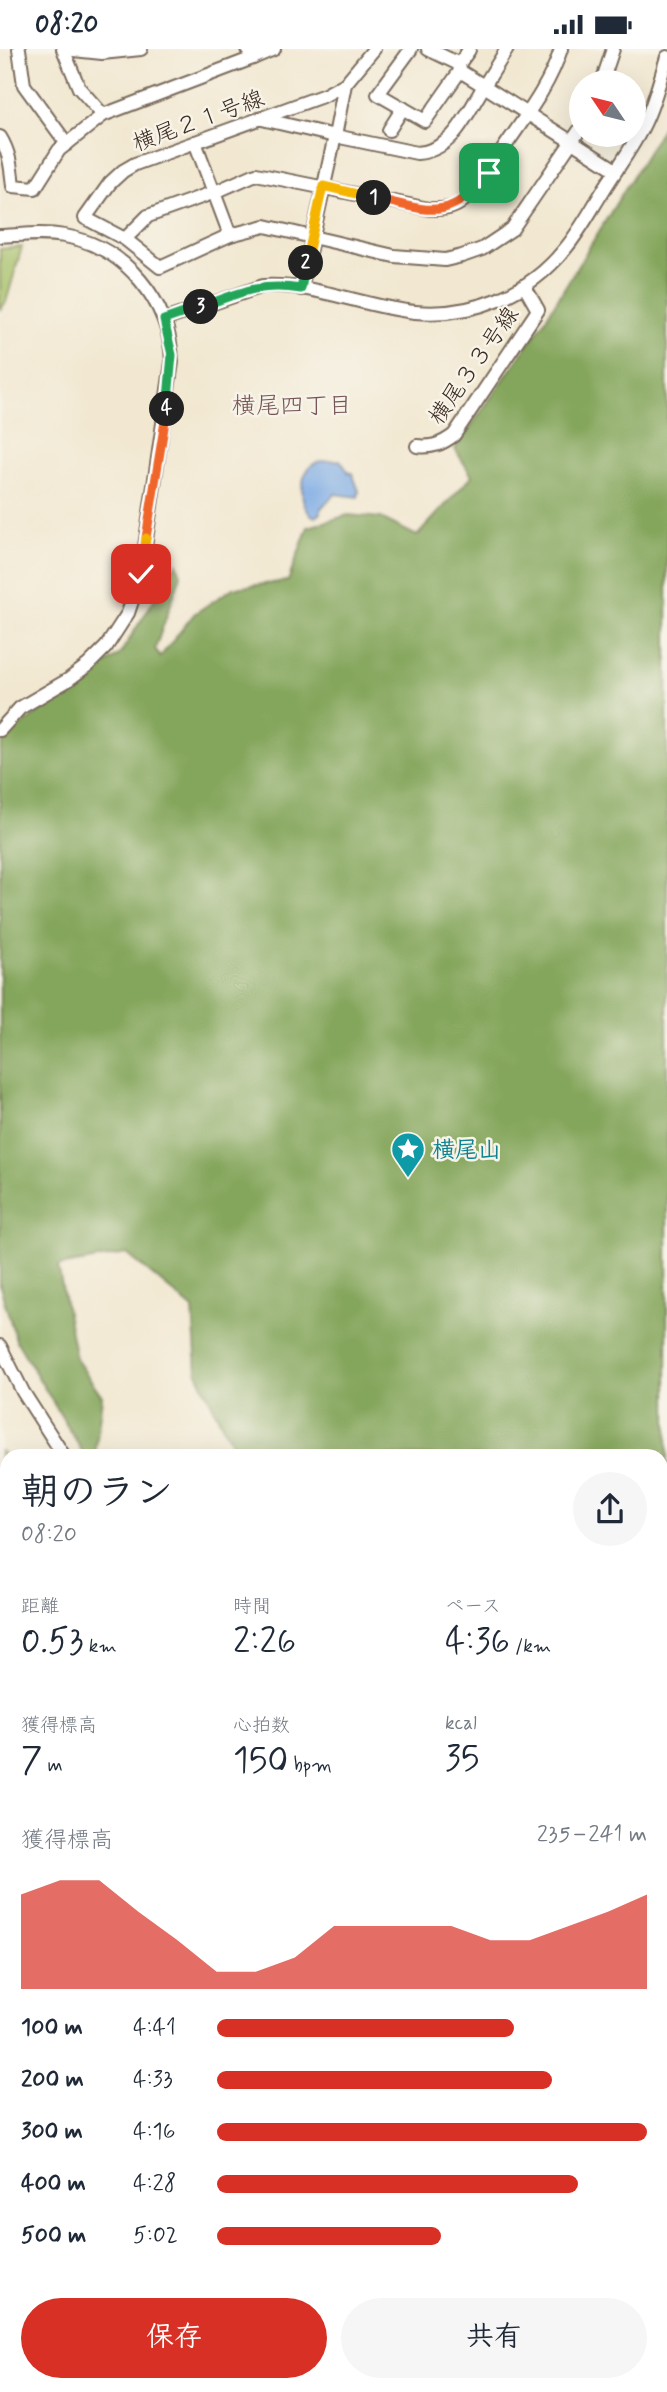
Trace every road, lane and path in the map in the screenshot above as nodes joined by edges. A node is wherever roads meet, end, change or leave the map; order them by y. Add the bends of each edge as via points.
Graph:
1 (19, 49) edge
2 (64, 49) edge
3 (141, 49) edge
4 (274, 49) edge
5 (374, 49) edge
6 (411, 49) edge
7 (428, 49) edge
8 (507, 49) edge
9 (561, 49) edge
10 (613, 49) edge
11 (469, 50) edge
12 (250, 53) edge
13 (667, 57) edge
14 (459, 68) junction
15 (606, 70) edge
16 (345, 84) junction
17 (484, 86) junction
18 (403, 108) junction
19 (528, 114) junction
20 (103, 115) junction
21 (262, 119) junction
22 (389, 130) dead end
23 (335, 136) junction
24 (0, 138) edge
25 (569, 140) edge
26 (195, 142) junction
27 (67, 144) junction
28 (569, 146) edge
29 (580, 147) edge
30 (616, 170) junction
31 (323, 186) junction
32 (215, 192) junction
33 (230, 235) junction
34 (0, 236) edge
35 (312, 236) junction
36 (125, 239) junction
37 (525, 287) junction
38 (301, 289) junction
39 (164, 320) junction
40 (417, 446) dead end
41 (0, 730) edge
42 (0, 1346) edge
43 (60, 1449) edge

1 - 27 street via 24,85
2 - 3 street via 102,53
2 - 20 street via 79,88
4 - 12 street
5 - 16 street, 横尾２１号線
6 - 18 street via 378,94
7 - 14 street
8 - 17 street
9 - 19 street
10 - 15 street
11 - 14 street
12 - 20 street
13 - 30 street via 643,126
14 - 17 street
14 - 18 street via 425,121
16 - 21 street, 横尾２１号線
16 - 23 street
17 - 19 street
17 - 23 street via 440,148 417,153
18 - 22 street
19 - 25 street
19 - 31 street via 476,189 447,209
20 - 27 street
21 - 23 street
21 - 26 street, 横尾２１号線
23 - 31 street
24 - 27 street via 6,146 13,185 35,188
26 - 32 street
26 - 36 street, 横尾２１号線 via 123,171 96,200 85,218
28 - 35 street via 520,220 482,249 445,260 420,259
29 - 30 street
30 - 37 street via 565,249
31 - 32 street via 256,174
31 - 35 street
32 - 33 street
32 - 36 street via 148,216
33 - 35 street via 265,226
33 - 36 street, 横尾２１号線 via 160,267
34 - 39 street via 61,235 99,247 135,273
35 - 38 street
37 - 38 street via 483,305 433,313
37 - 40 street, 横尾３３号線 via 538,310 454,435 444,443
38 - 39 street via 263,286
39 - 41 street via 172,355 171,379 134,599 121,626 97,656 68,680 20,708
42 - 43 street

